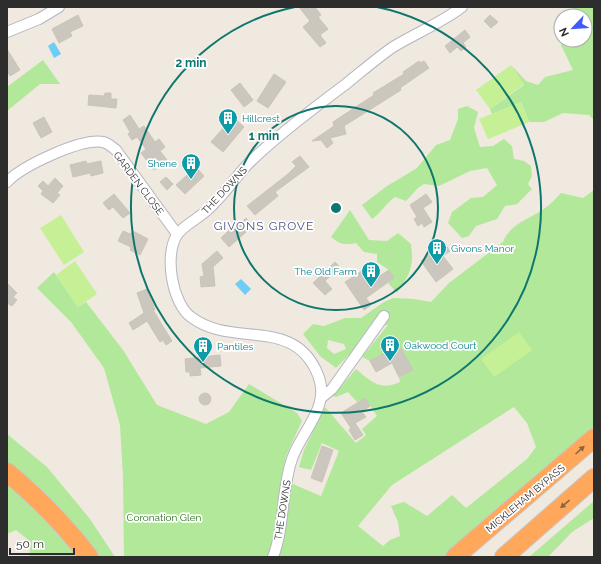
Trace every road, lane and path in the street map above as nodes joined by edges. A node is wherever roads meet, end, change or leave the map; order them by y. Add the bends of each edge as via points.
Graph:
1 (59, 7) edge
2 (462, 7) edge
3 (7, 32) edge
4 (7, 182) edge
5 (177, 234) junction
6 (384, 316) dead end
7 (322, 398) junction
8 (594, 438) edge
9 (7, 472) edge
10 (594, 478) edge
11 (89, 557) edge
12 (273, 557) edge
13 (455, 557) edge
14 (504, 557) edge

1 - 3 street via 39,19
2 - 5 street, THE DOWNS via 445,20 392,48 326,99 251,161 203,214
4 - 5 street, GARDEN CLOSE via 58,152 84,144 102,142 116,150
5 - 7 street via 170,259 175,290 181,307 189,316 215,329 276,337 297,346 313,364 321,386
6 - 7 street, THE DOWNS via 332,389
7 - 12 street, THE DOWNS via 292,459
13 -> 8 highway, MICKLEHAM BYPASS
9 - 11 highway via 47,508
10 -> 14 highway

